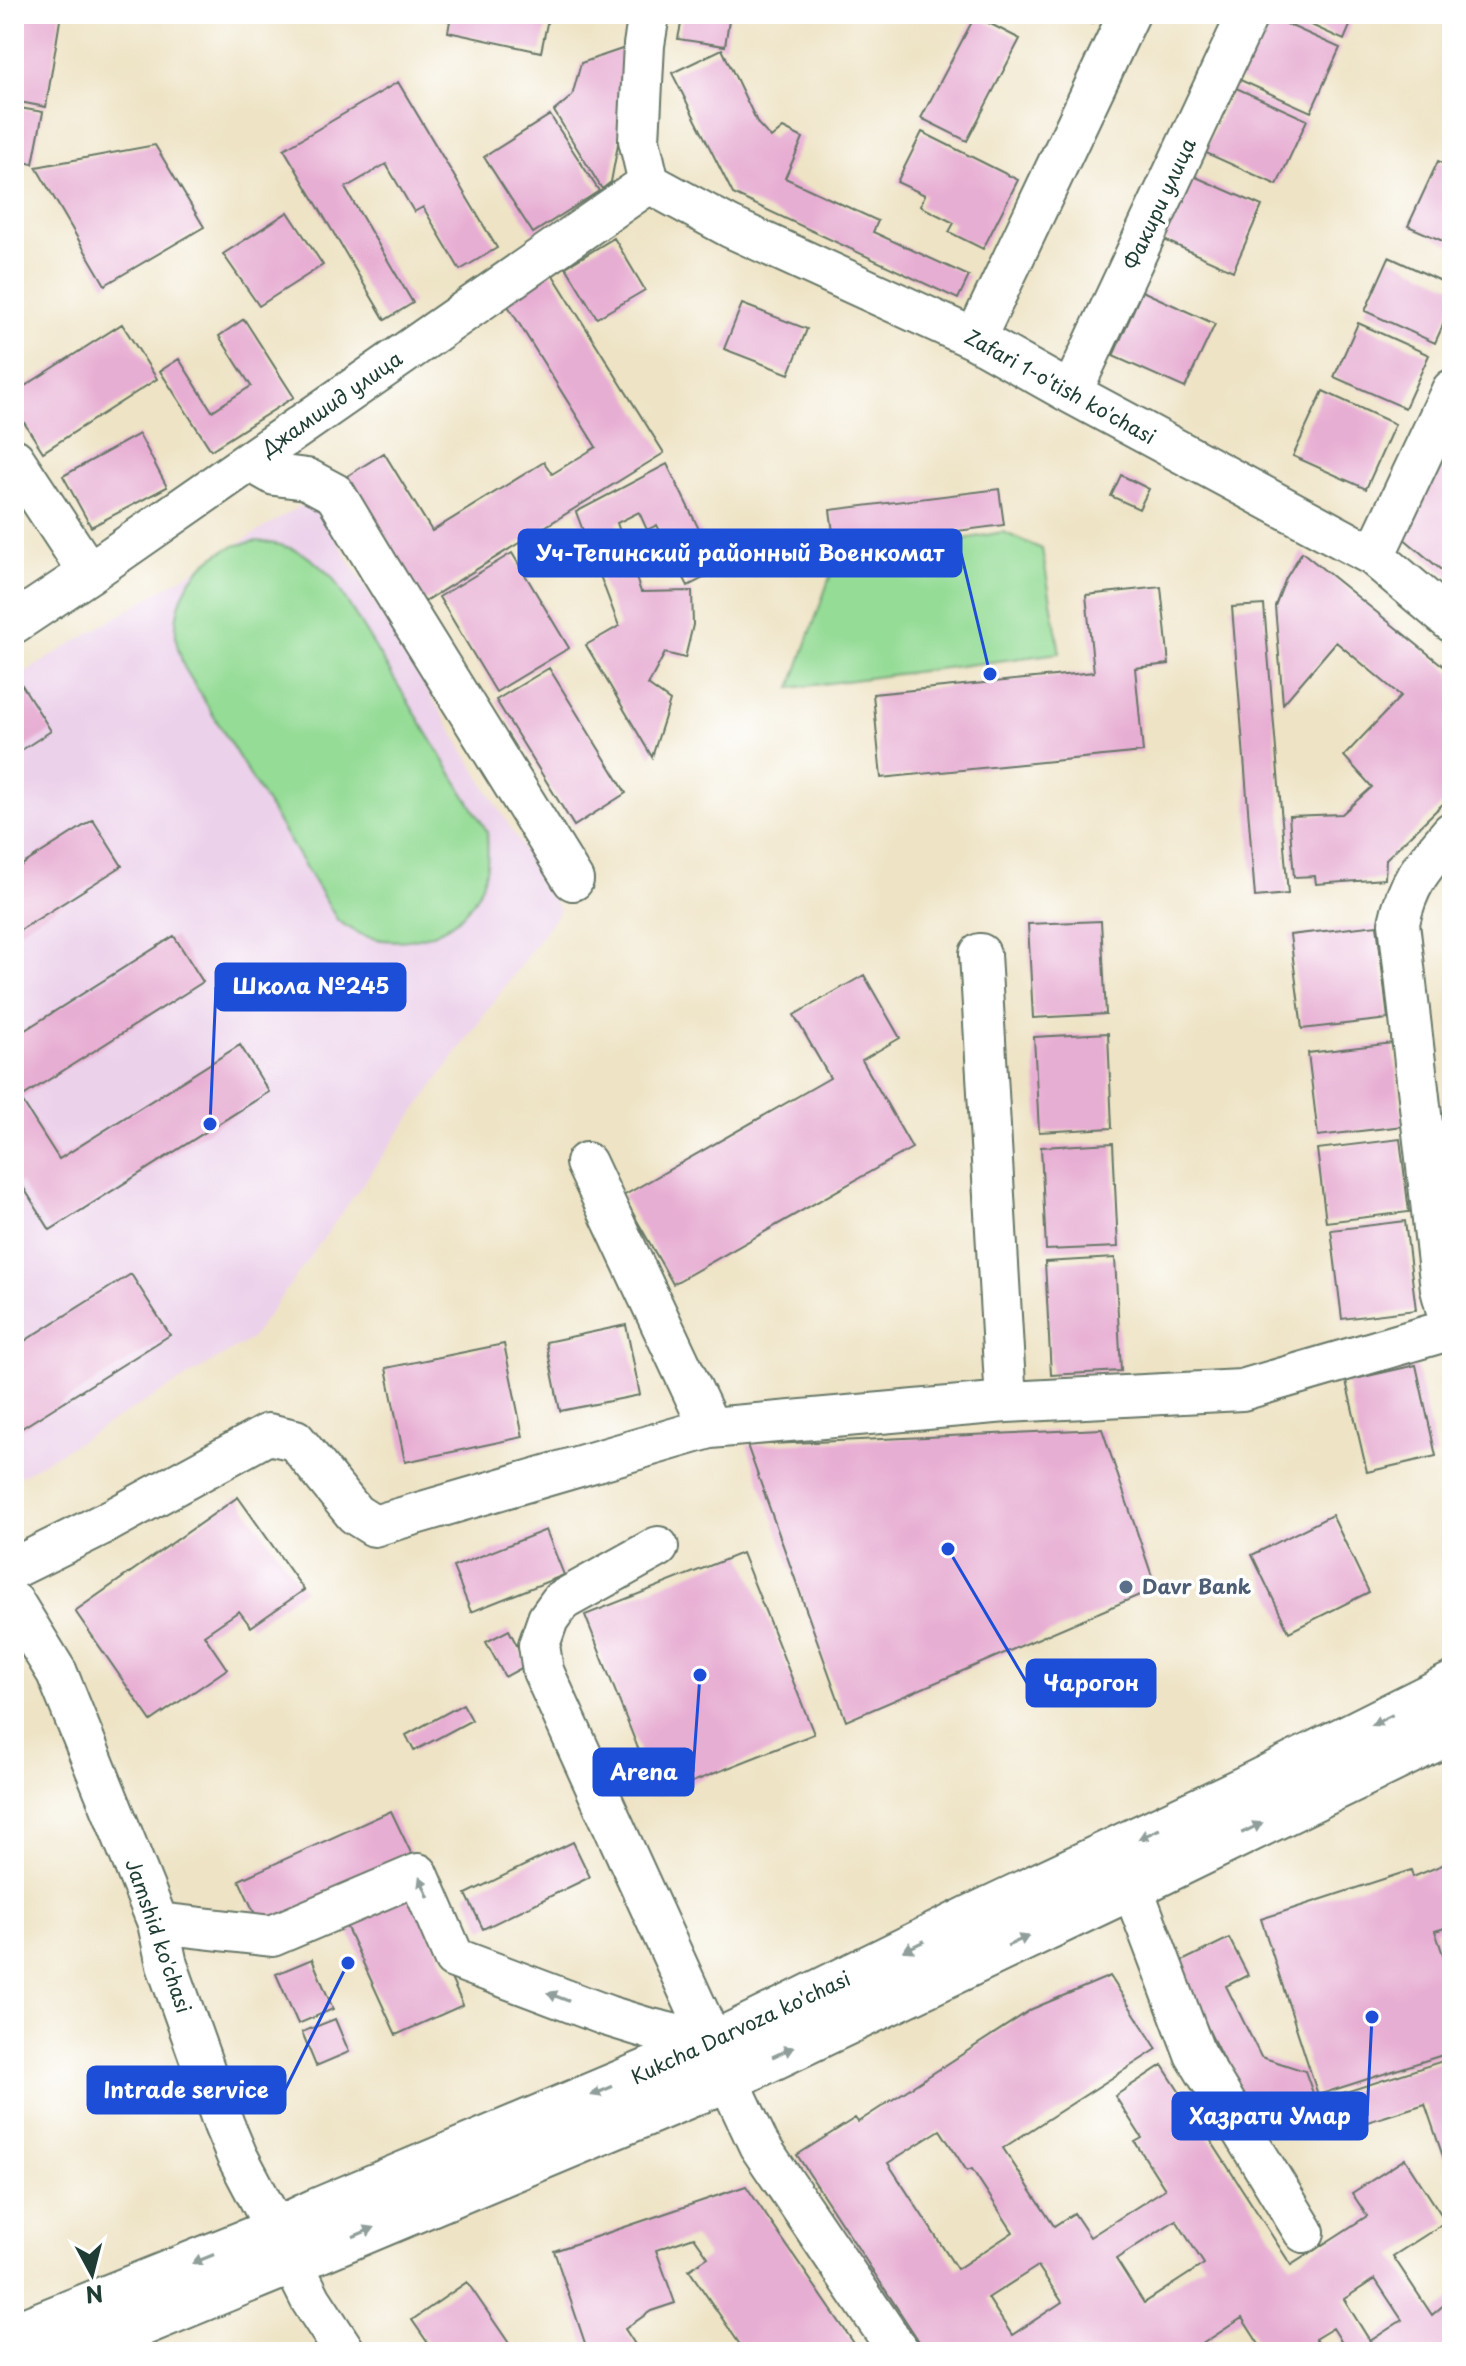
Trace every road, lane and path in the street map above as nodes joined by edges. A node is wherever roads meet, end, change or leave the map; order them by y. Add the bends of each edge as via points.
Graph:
1 (649, 14) edge
2 (1129, 14) edge
3 (1248, 14) edge
4 (649, 183) junction
5 (975, 339) junction
6 (1452, 390) edge
7 (1071, 393) junction
8 (14, 459) edge
9 (250, 461) junction
10 (1374, 556) junction
11 (89, 573) junction
12 (1452, 622) edge
13 (14, 623) edge
14 (1452, 832) edge
15 (573, 880) dead end
16 (980, 954) dead end
17 (586, 1163) dead end
18 (1452, 1330) edge
19 (1006, 1402) junction
20 (710, 1428) junction
21 (658, 1547) dead end
22 (14, 1568) edge
23 (14, 1603) edge
24 (1452, 1685) edge
25 (1452, 1731) edge
26 (1132, 1887) junction
27 (158, 1923) junction
28 (721, 2061) junction
29 (1304, 2232) dead end
30 (284, 2246) junction
31 (14, 2335) edge
32 (340, 2350) edge
33 (73, 2352) edge
34 (899, 2352) edge

1 - 4 street via 639,140
2 - 5 street
3 - 7 street, Факири улица
4 - 5 street, Zafari 1-o'tish ko'chasi via 730,227
4 - 9 street, Джамшид улица
5 - 7 street, Zafari 1-o'tish ko'chasi
6 - 10 street
7 - 10 street, Zafari 1-o'tish ko'chasi
8 - 11 street
9 - 11 street, Джамшид улица
9 - 15 street via 275,475 307,479 335,494
10 - 12 street, Zafari 1-o'tish ko'chasi
11 - 13 street, Джамшид улица
14 - 18 street via 1415,876 1399,923 1441,1289
16 - 19 street
17 - 20 street
18 - 19 street via 1242,1390
19 - 20 street
20 - 22 street via 374,1526 355,1514 295,1440 268,1434
21 - 28 street via 561,1601 539,1645 543,1671
23 - 27 street, Jamshid ko'chasi via 57,1673
24 -> 28 main road, Kukcha Darvoza ko'chasi via 970,1918
26 -> 25 main road, Kukcha Darvoza ko'chasi
28 -> 26 main road, Kukcha Darvoza ko'chasi
26 - 29 street via 1195,2054
28 -> 27 street via 647,2028 454,1958 418,1874 272,1936
27 - 30 street, Jamshid ko'chasi via 167,1965 224,2125
28 - 30 main road, Kukcha Darvoza ko'chasi via 316,2211
28 - 34 street via 759,2145
30 -> 31 main road, Kukcha Darvoza ko'chasi
30 - 32 street, Jamshid ko'chasi
30 - 33 main road, Kukcha Darvoza ko'chasi

